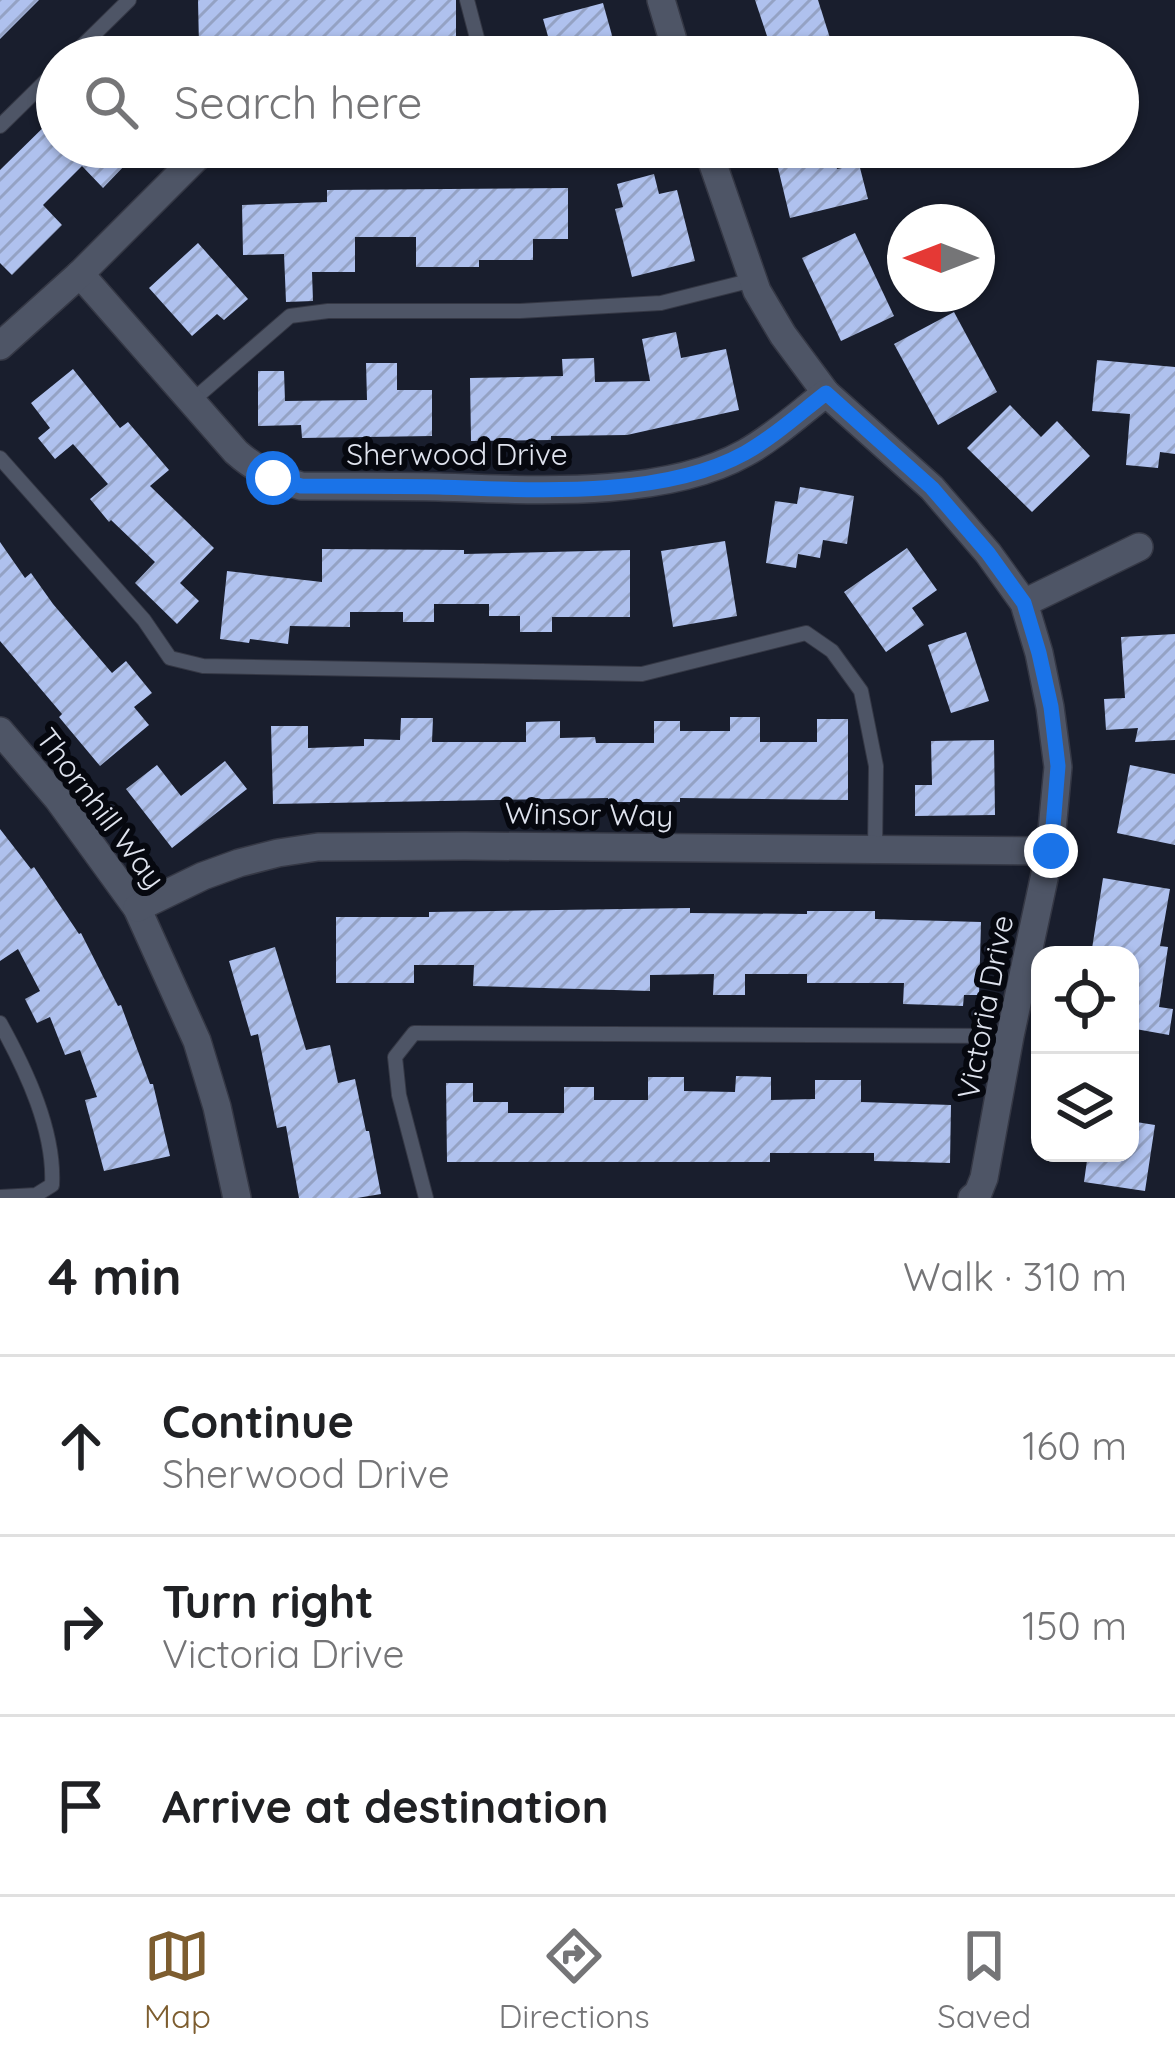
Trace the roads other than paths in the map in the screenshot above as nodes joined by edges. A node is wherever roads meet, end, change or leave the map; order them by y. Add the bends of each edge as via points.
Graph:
1 (129, 0) edge
2 (467, 0) edge
3 (661, 0) edge
4 (92, 36) edge
5 (476, 36) edge
6 (672, 36) edge
7 (36, 91) edge
8 (0, 126) edge
9 (186, 168) edge
10 (714, 168) edge
11 (80, 274) junction
12 (754, 280) junction
13 (0, 346) edge
14 (826, 393) junction
15 (193, 400) junction
16 (0, 458) edge
17 (1139, 548) dead end
18 (1024, 603) junction
19 (0, 731) edge
20 (875, 851) junction
21 (1051, 851) junction
22 (137, 908) junction
23 (0, 1023) edge
24 (1010, 1036) junction
25 (0, 1197) edge
26 (237, 1198) edge
27 (426, 1198) edge
28 (972, 1198) edge

1 - 4 lane
2 - 5 lane
3 - 6 street
7 - 8 lane
9 - 11 street
10 - 12 street, Victoria Drive
11 - 13 street
11 - 15 street, Sherwood Drive
12 - 14 street, Victoria Drive
12 - 15 lane via 661,303 290,316
14 - 15 street, Sherwood Drive via 745,454 704,470 631,485 538,490 301,486 252,466
14 - 18 street, Victoria Drive via 932,488
16 - 20 lane via 170,658 203,666 642,674 806,633 832,651 861,691 876,766
17 - 18 street
18 - 21 street, Victoria Drive via 1058,766
19 - 22 street, Thornhill Way
20 - 21 street, Winsor Way
20 - 22 street, Winsor Way via 318,848 239,863
21 - 24 street, Victoria Drive
22 - 26 street, Thornhill Way via 197,1042
23 - 25 lane via 53,1164 52,1185 36,1195
24 - 27 lane via 415,1033 395,1057
24 - 28 street, Victoria Drive via 984,1178

